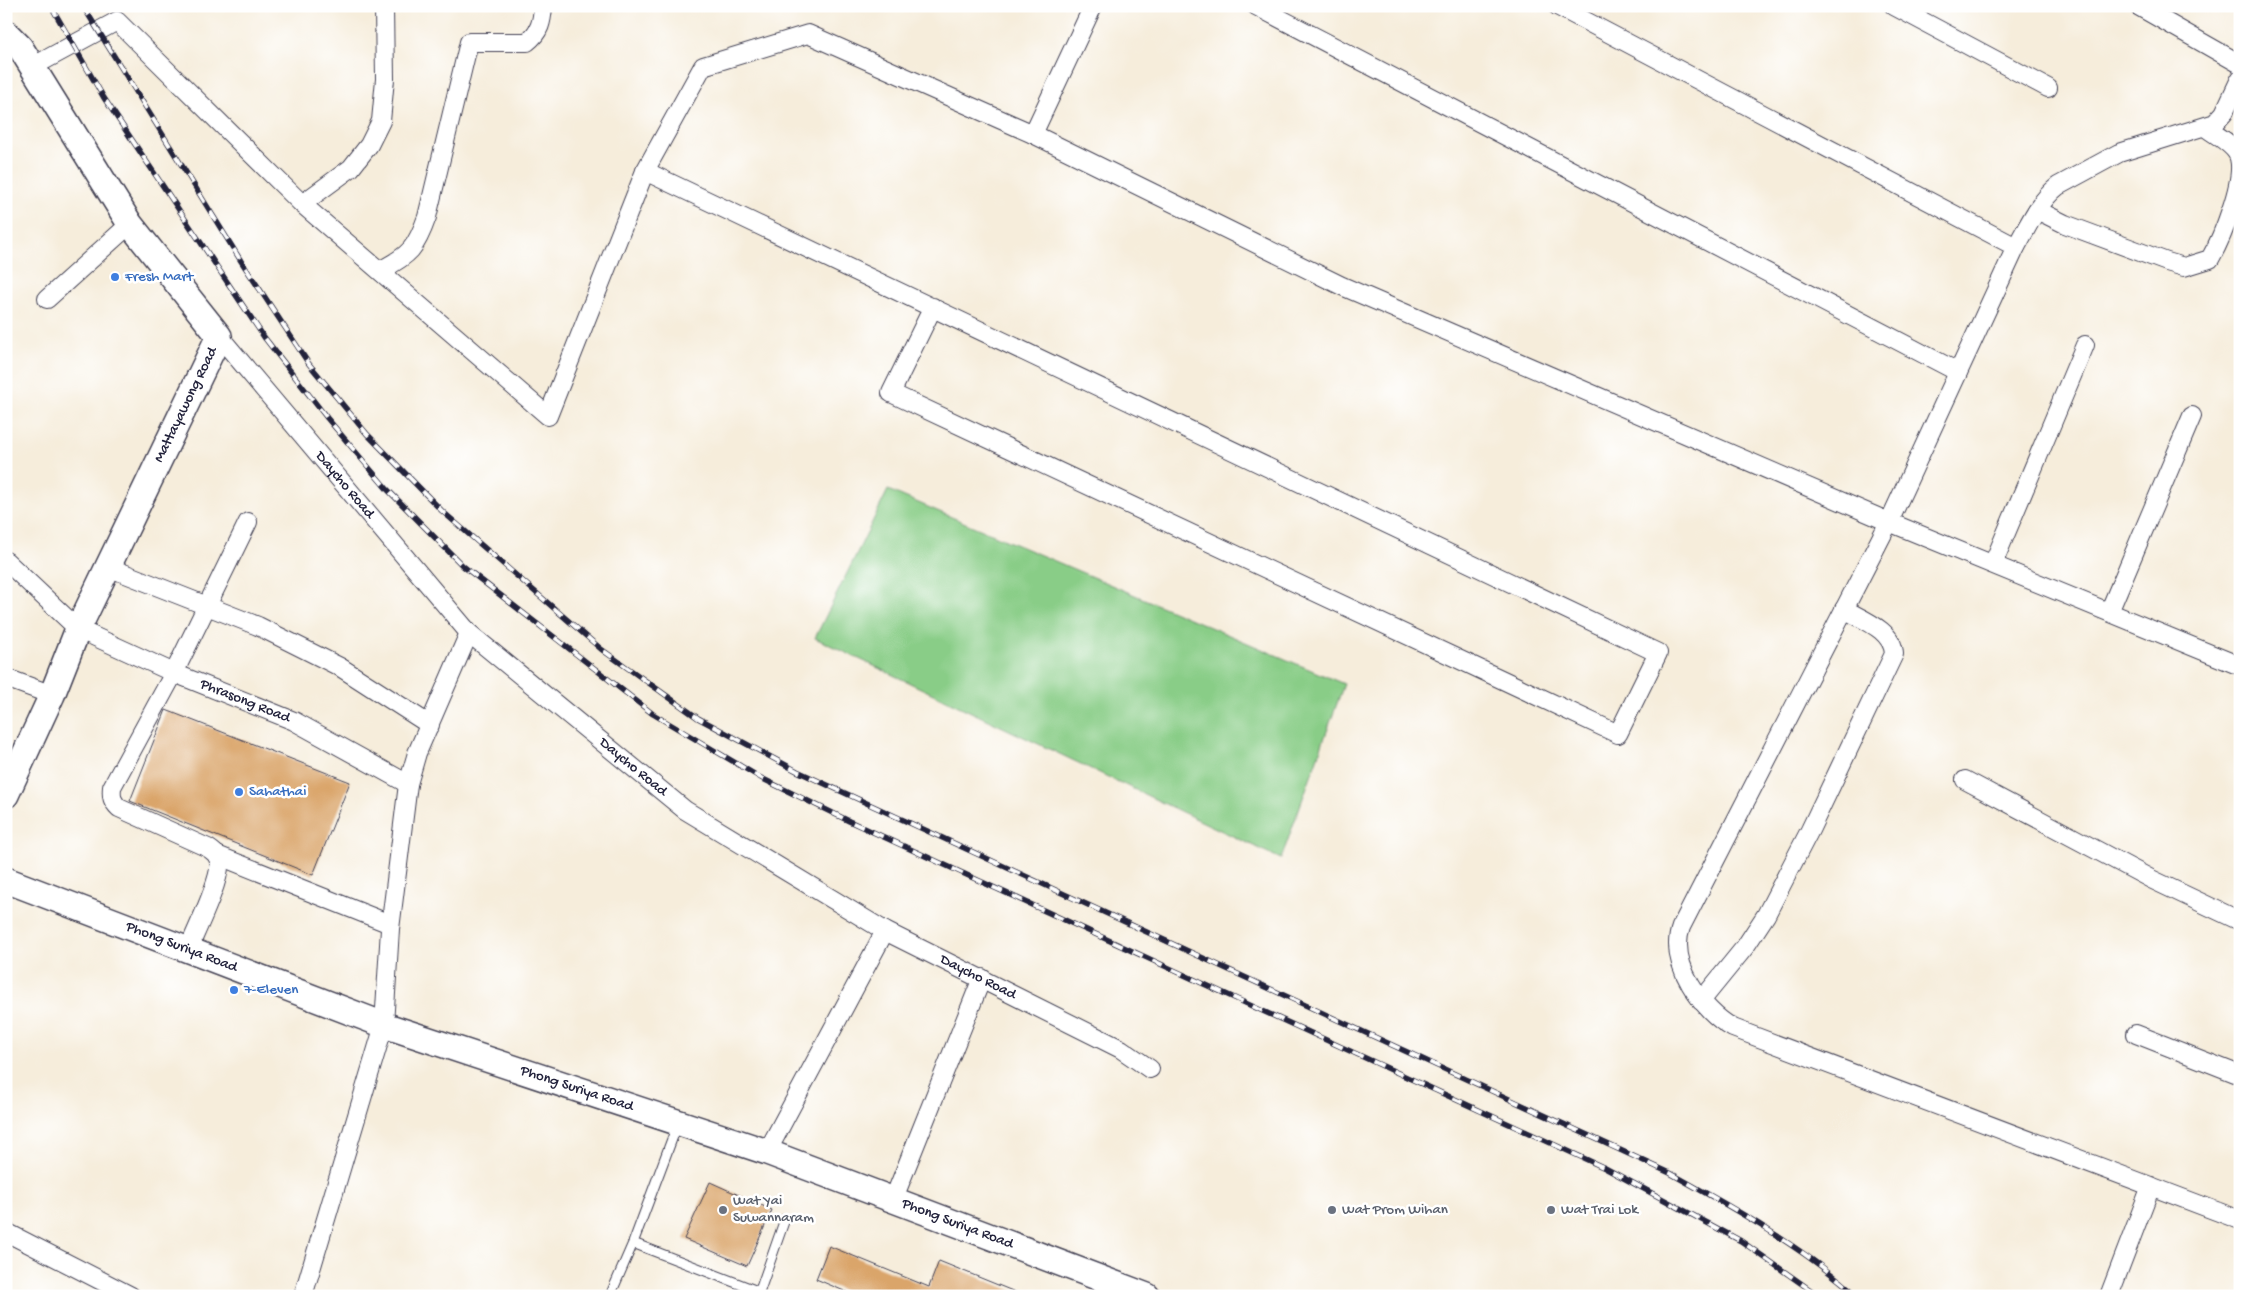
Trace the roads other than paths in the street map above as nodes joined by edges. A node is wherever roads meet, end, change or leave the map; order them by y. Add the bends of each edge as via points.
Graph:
1 (384, 6) edge
2 (543, 6) edge
3 (1093, 6) edge
4 (1256, 6) edge
5 (1557, 6) edge
6 (1894, 6) edge
7 (2146, 8) edge
8 (19, 49) edge
9 (2240, 64) edge
10 (2240, 80) edge
11 (2048, 88) dead end
12 (2205, 126) junction
13 (1032, 134) junction
14 (645, 171) junction
15 (302, 204) junction
16 (2038, 210) junction
17 (130, 224) junction
18 (2016, 247) junction
19 (381, 270) junction
20 (47, 300) dead end
21 (933, 307) junction
22 (219, 336) junction
23 (2085, 344) dead end
24 (1958, 372) junction
25 (2192, 416) dead end
26 (248, 522) dead end
27 (1889, 522) junction
28 (6, 561) edge
29 (1993, 564) junction
30 (108, 568) junction
31 (207, 606) junction
32 (1844, 609) junction
33 (2109, 612) junction
34 (78, 629) junction
35 (469, 633) junction
36 (2240, 666) edge
37 (174, 673) junction
38 (6, 678) edge
39 (52, 695) junction
40 (430, 725) junction
41 (1965, 780) dead end
42 (408, 784) junction
43 (6, 795) edge
44 (217, 855) junction
45 (6, 880) edge
46 (2240, 920) edge
47 (390, 924) junction
48 (885, 931) junction
49 (188, 950) junction
50 (982, 978) junction
51 (1701, 1001) junction
52 (384, 1025) junction
53 (2136, 1034) dead end
54 (1150, 1069) dead end
55 (2240, 1075) edge
56 (678, 1123) junction
57 (767, 1152) junction
58 (2151, 1186) junction
59 (894, 1198) junction
60 (785, 1219) dead end
61 (2240, 1220) edge
62 (6, 1232) edge
63 (633, 1243) junction
64 (759, 1294) edge
65 (131, 1296) edge
66 (303, 1296) edge
67 (610, 1296) edge
68 (1147, 1296) edge
69 (2109, 1296) edge

1 - 15 street via 385,79 381,121 369,145 351,168
2 - 19 street via 542,23 527,42 469,42 421,233 415,247 404,258
3 - 13 street
4 - 24 street
5 - 18 street
6 - 11 street
7 - 9 street
8 - 15 street via 117,21
8 - 17 main road, Mattayawong Road
10 - 12 street via 2221,118
12 - 16 street via 2119,153 2058,186
12 - 16 street via 2230,145 2239,157 2240,174 2210,259 2184,267 2065,224
13 - 14 street via 808,34 703,66
13 - 27 street via 1342,286
14 - 19 street via 548,416
14 - 21 street
15 - 19 street
16 - 18 street
17 - 20 street
17 - 22 main road, Mattayawong Road
18 - 24 street
21 - 21 street via 891,393 1618,734 1658,652
22 - 30 main road, Mattayawong Road
22 - 35 street, Daycho Road
23 - 29 street
24 - 27 street
25 - 33 street
26 - 31 street
27 - 29 street
27 - 32 street
28 - 34 street, Phrasong Road
29 - 33 street
30 - 31 street
30 - 34 main road, Mattayawong Road
31 - 37 street
31 - 40 street via 258,626 340,667
32 - 51 street via 1678,935 1686,974
32 - 51 street via 1888,635 1894,644 1894,654 1766,915 1745,947
33 - 36 street
34 - 37 street, Phrasong Road
34 - 39 main road, Mattayawong Road
35 - 40 street
35 - 48 street, Daycho Road via 685,810
37 - 42 street, Phrasong Road via 294,721
37 - 44 street via 112,787 112,801 119,808
38 - 39 street
39 - 43 main road, Mattayawong Road
40 - 42 street
41 - 46 street via 2150,879
42 - 47 street
44 - 47 street
44 - 49 street via 220,865 216,879
45 - 49 main road, Phong Suriya Road
47 - 52 street
48 - 50 street, Daycho Road
48 - 57 street
49 - 52 main road, Phong Suriya Road
50 - 54 street, Daycho Road via 1121,1049
50 - 59 street
51 - 58 street via 1733,1028
52 - 56 main road, Phong Suriya Road
52 - 66 street
53 - 55 street
56 - 57 main road, Phong Suriya Road
56 - 63 lane
57 - 59 main road, Phong Suriya Road
58 - 61 street
58 - 69 street
59 - 68 main road, Phong Suriya Road
60 - 64 lane
62 - 65 street
63 - 64 lane
63 - 67 lane

